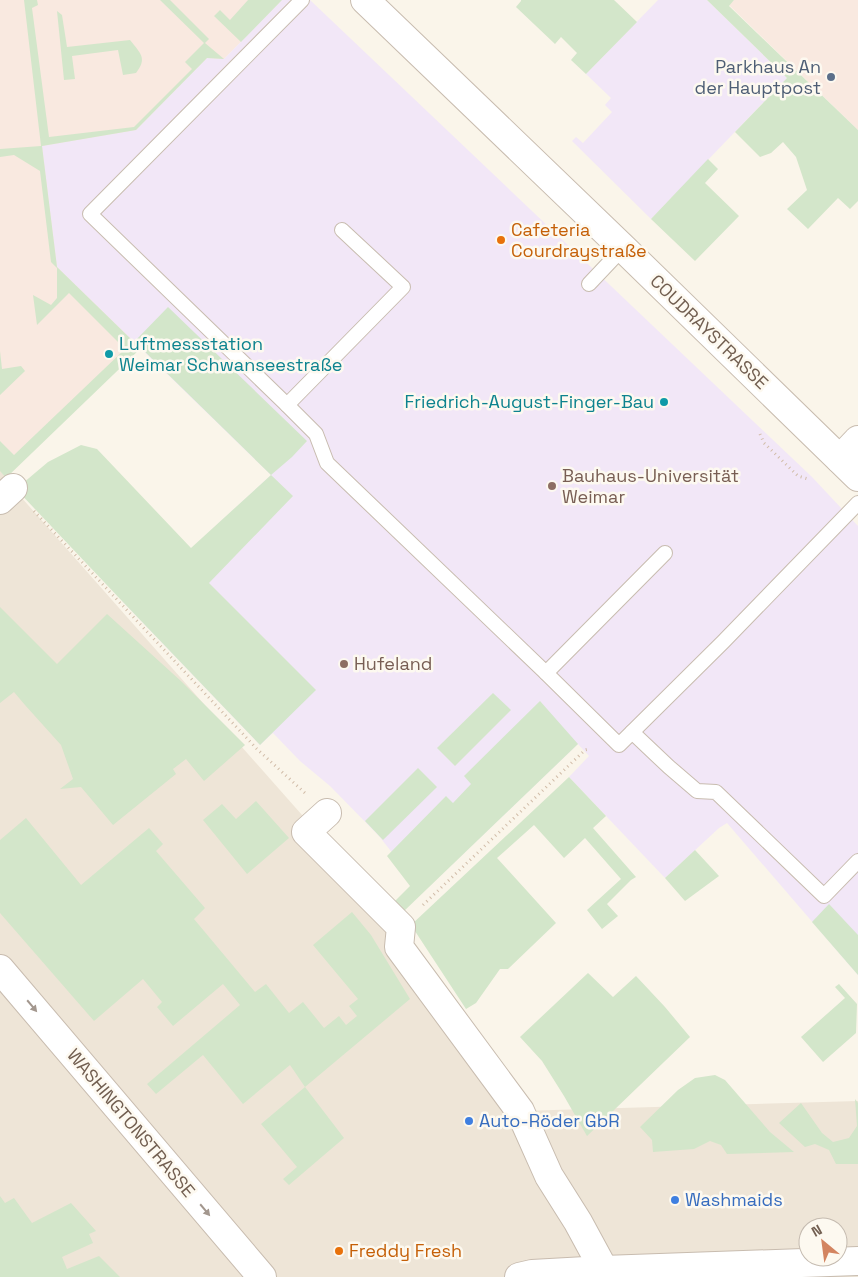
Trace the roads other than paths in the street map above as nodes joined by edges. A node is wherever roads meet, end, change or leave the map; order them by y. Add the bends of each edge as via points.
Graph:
1 (302, 0) edge
2 (365, 0) edge
3 (342, 230) dead end
4 (623, 248) junction
5 (589, 284) dead end
6 (287, 405) junction
7 (852, 459) edge
8 (858, 503) edge
9 (665, 552) dead end
10 (546, 673) junction
11 (632, 732) junction
12 (327, 813) road end
13 (858, 861) edge
14 (0, 969) edge
15 (858, 1261) edge
16 (604, 1270) junction
17 (262, 1277) edge
18 (519, 1277) edge

1 - 6 lane via 90,214
2 - 4 street, COUDRAYSTRASSE
3 - 6 lane via 403,287
4 - 5 lane
4 - 7 street, COUDRAYSTRASSE
6 - 10 lane via 316,434 326,463
8 - 11 lane
9 - 10 lane
10 - 11 lane via 619,745
11 - 13 lane via 697,791 716,792 824,896
12 - 16 street via 306,832 401,927 399,947 520,1111 549,1176
14 -> 17 street, WASHINGTONSTRASSE
15 - 16 street
16 - 18 street

